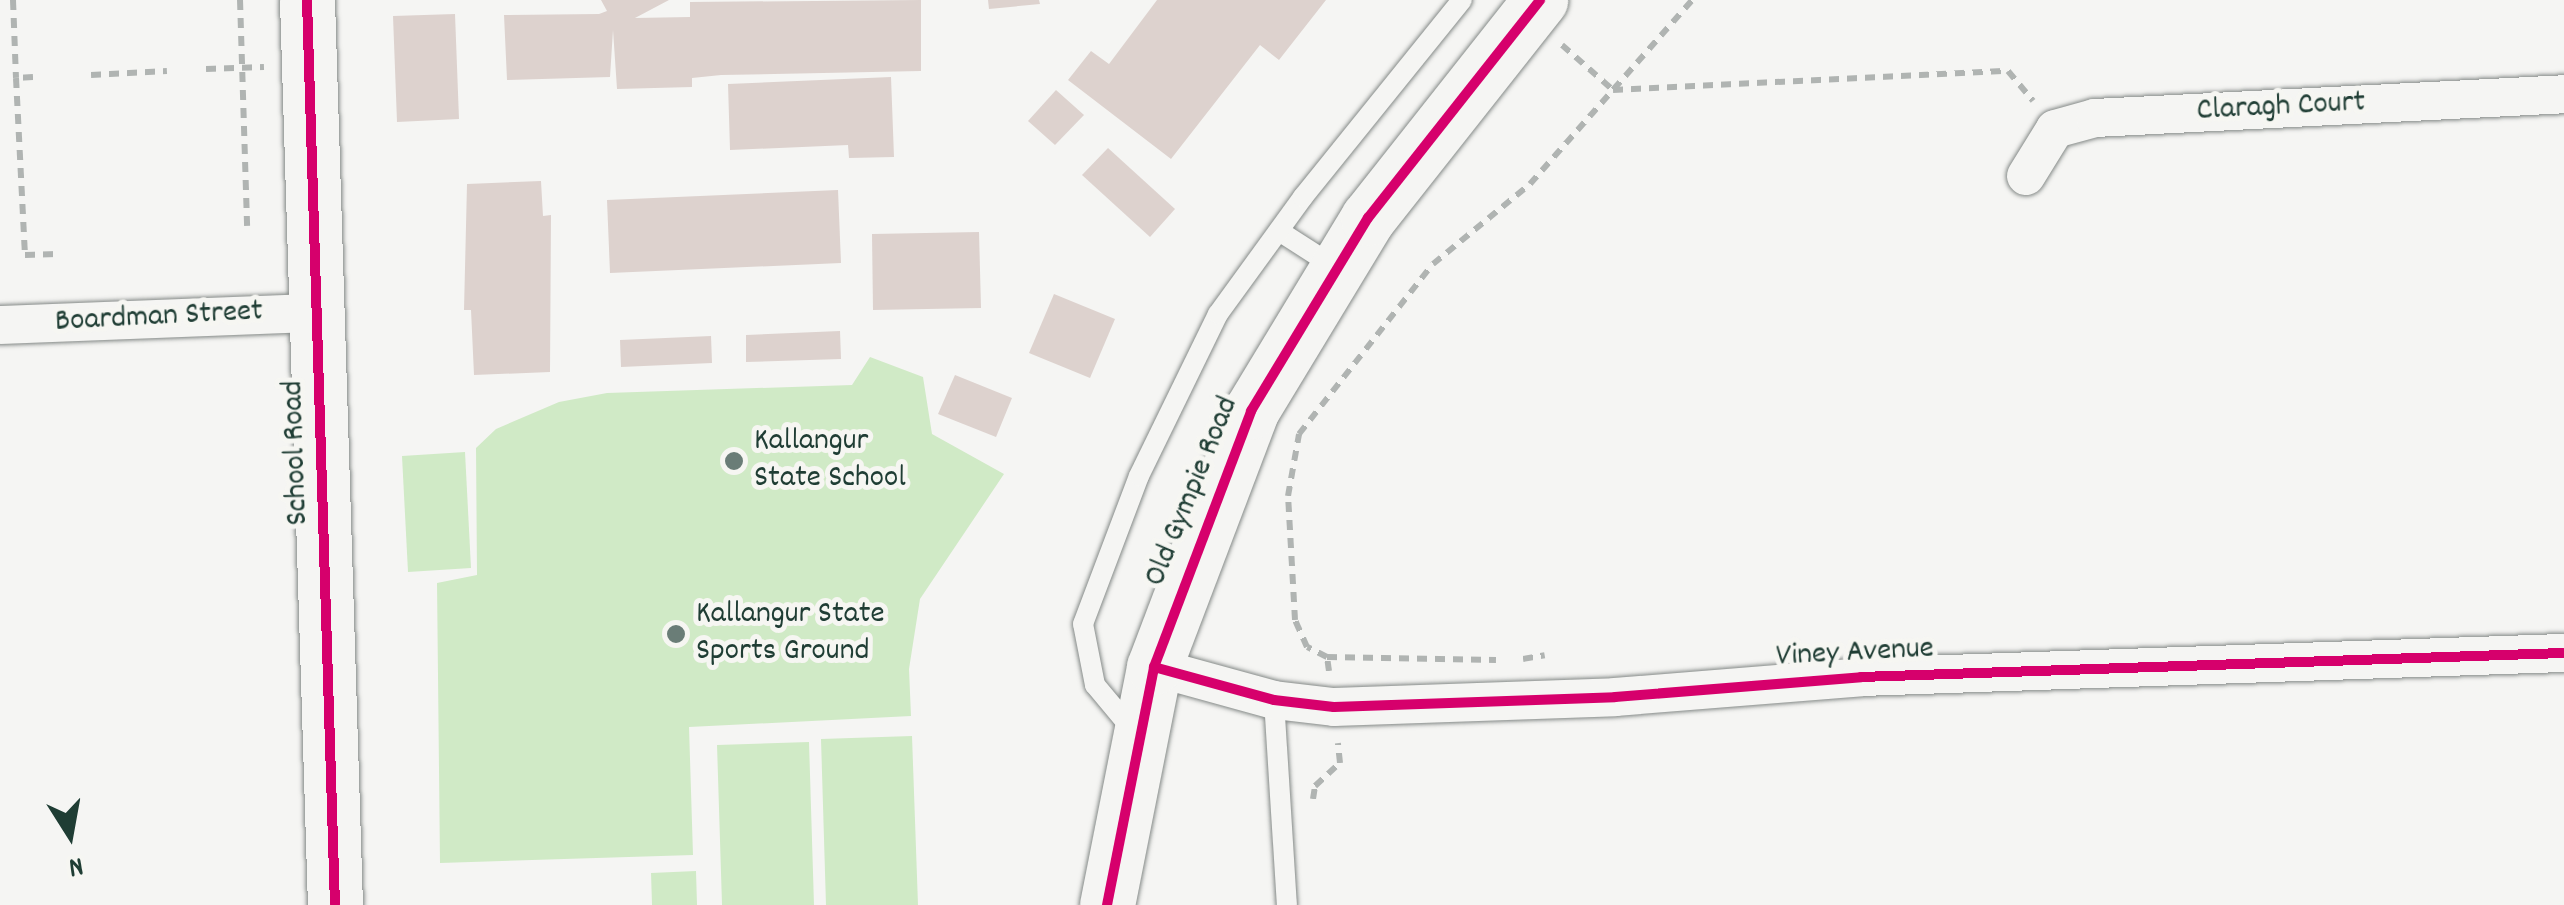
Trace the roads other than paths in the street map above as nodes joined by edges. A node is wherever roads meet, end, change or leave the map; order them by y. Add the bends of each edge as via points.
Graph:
1 (308, 0) edge
2 (1462, 0) edge
3 (1534, 7) edge
4 (2564, 94) edge
5 (2026, 176) dead end
6 (1279, 231) junction
7 (1335, 267) junction
8 (318, 314) junction
9 (0, 326) edge
10 (2564, 653) edge
11 (1154, 667) junction
12 (1274, 700) junction
13 (1136, 734) junction
14 (336, 905) edge
15 (1107, 905) edge
16 (1288, 905) edge

1 - 8 main road, School Road
2 - 6 lane
3 - 7 main road, Old Gympie Road
4 - 5 street, Claragh Court via 2094,118 2055,129
6 - 7 lane
6 - 13 lane via 1199,347 1139,476 1084,624 1095,685
7 - 11 main road, Old Gympie Road via 1250,412
8 - 9 street, Boardman Street
8 - 14 main road, School Road
10 - 12 street, Viney Avenue via 1861,676 1615,697 1334,707
11 - 12 street, Viney Avenue
11 - 13 main road, Old Gympie Road
12 - 16 lane
13 - 15 main road, Old Gympie Road

